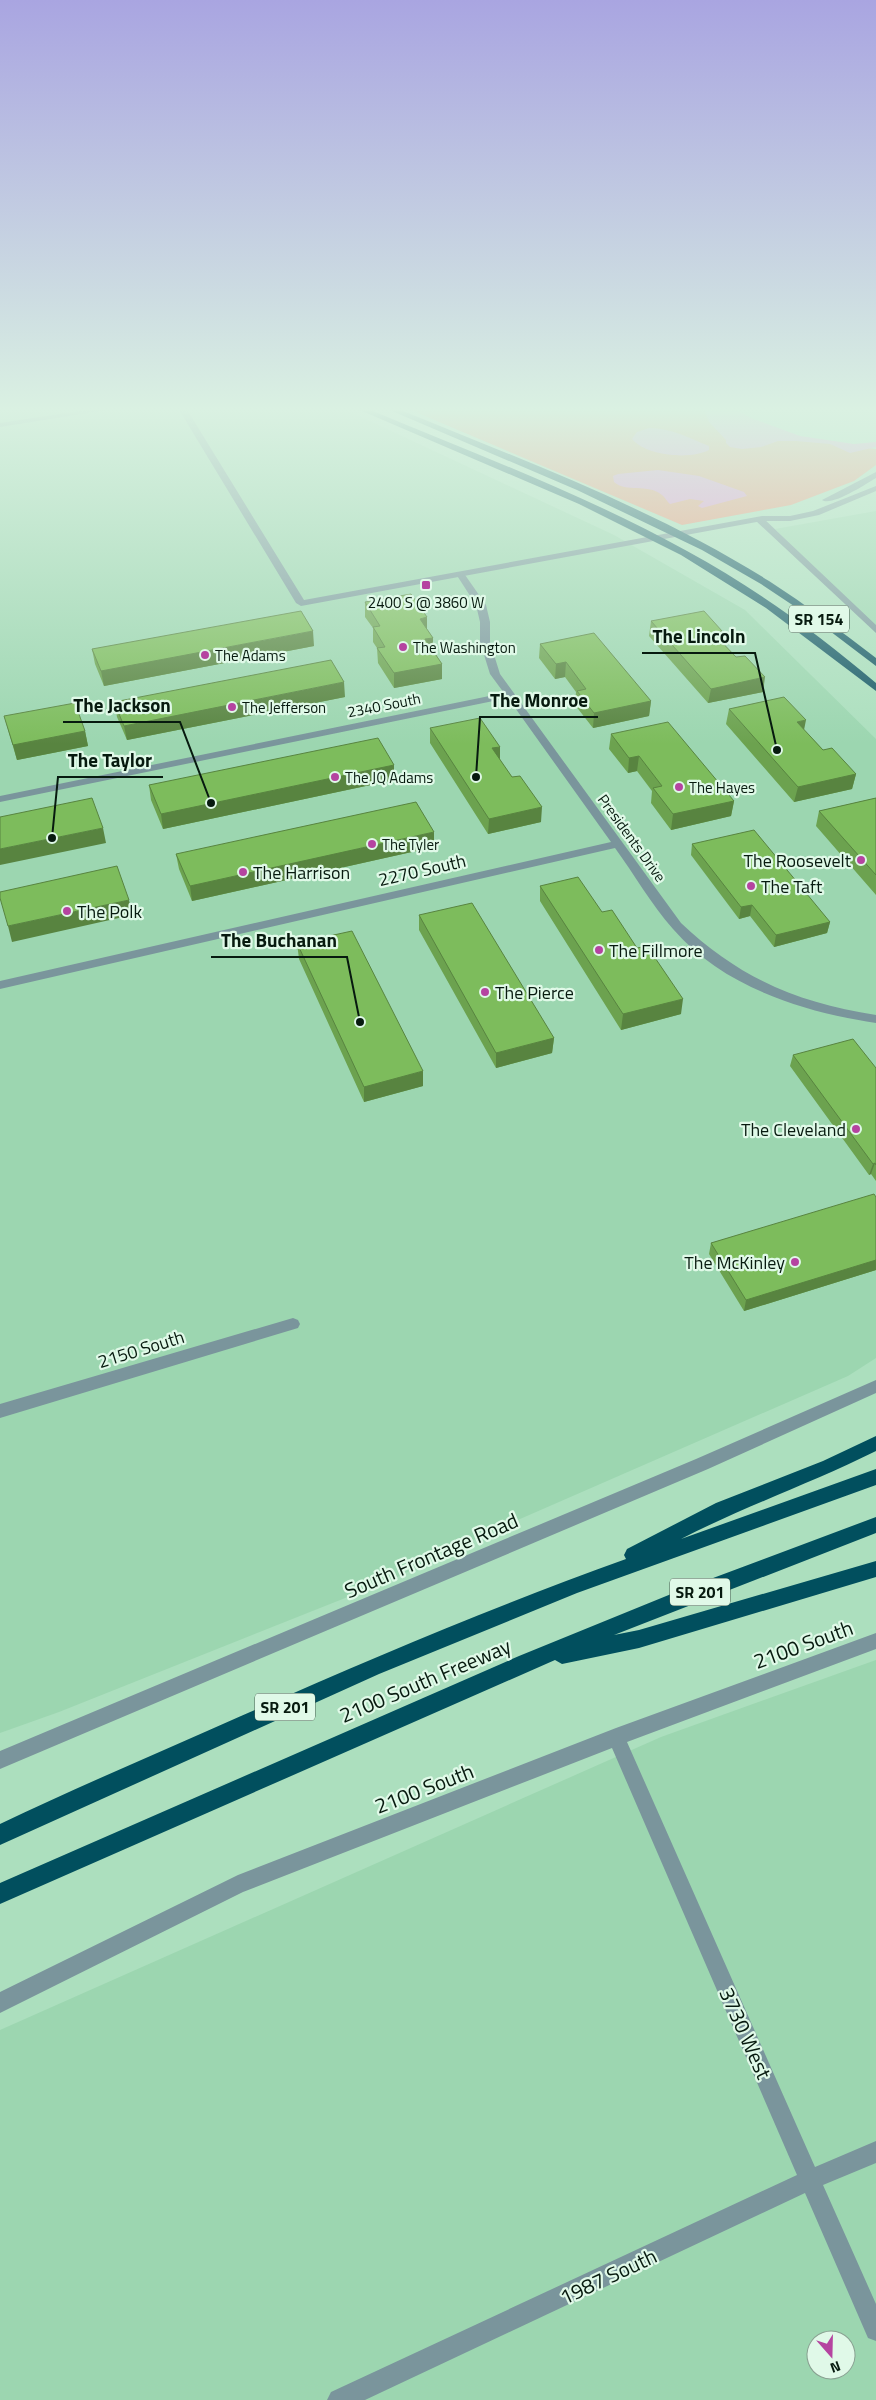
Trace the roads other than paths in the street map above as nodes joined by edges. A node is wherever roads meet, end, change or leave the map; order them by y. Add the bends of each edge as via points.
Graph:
1 (250, 520) edge
2 (617, 520) edge
3 (647, 520) edge
4 (753, 520) edge
5 (766, 520) edge
6 (676, 534) junction
7 (655, 538) junction
8 (460, 574) junction
9 (876, 630) edge
10 (876, 663) edge
11 (876, 688) edge
12 (510, 695) junction
13 (0, 799) edge
14 (618, 844) junction
15 (0, 985) edge
16 (876, 1019) edge
17 (293, 1324) dead end
18 (876, 1386) edge
19 (0, 1411) edge
20 (876, 1443) edge
21 (876, 1477) edge
22 (876, 1525) edge
23 (876, 1569) edge
24 (574, 1586) junction
25 (876, 1641) edge
26 (526, 1662) junction
27 (616, 1737) junction
28 (0, 1760) edge
29 (0, 1835) edge
30 (0, 1894) edge
31 (0, 2003) edge
32 (876, 2152) edge
33 (810, 2180) junction
34 (876, 2330) edge
35 (339, 2400) edge

1 - 8 street via 301,603
2 - 7 highway, SR 154
3 - 6 highway, SR 154
4 - 6 street
5 - 9 street
6 - 7 street
6 - 10 highway, SR 154 via 758,579
7 - 8 street
7 - 11 highway, SR 154 via 767,604 827,647
8 - 12 street, Presidents Drive via 481,604 491,665
12 - 13 street, 2340 South
12 - 14 street, Presidents Drive
14 - 15 street, 2270 South
14 - 16 street, Presidents Drive via 677,926 693,943 737,974 789,999 823,1010
17 - 19 street, 2150 South
18 - 28 street, South Frontage Road via 694,1468
20 - 24 highway via 829,1466 722,1509
21 - 24 highway, 2100 South Freeway / SR 201
22 - 26 highway, 2100 South Freeway / SR 201
23 - 26 highway via 639,1639
24 - 29 highway, 2100 South Freeway / SR 201 via 372,1668
25 - 27 street, 2100 South
26 - 30 highway, 2100 South Freeway / SR 201
27 - 31 street, 2100 South via 238,1885
27 - 33 street, 3730 West
32 - 33 street, 1987 South
33 - 34 street, 3730 West
33 - 35 street, 1987 South

